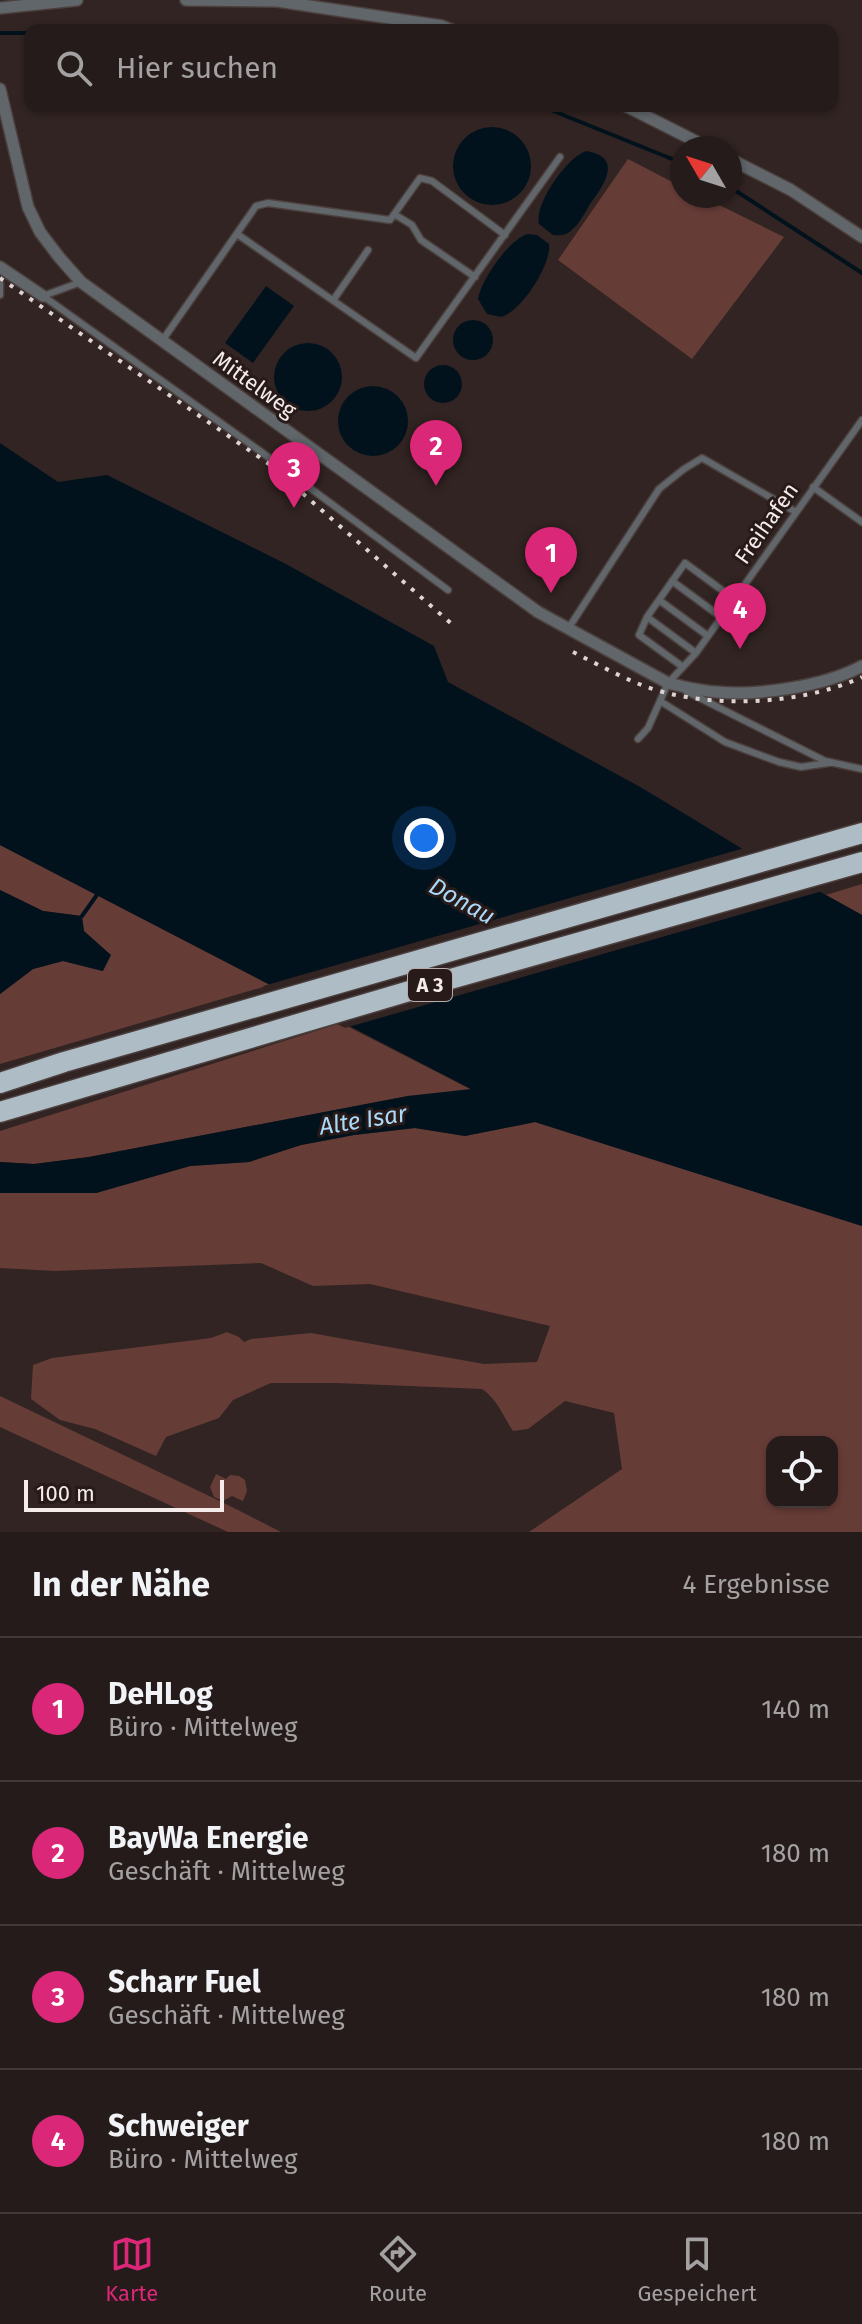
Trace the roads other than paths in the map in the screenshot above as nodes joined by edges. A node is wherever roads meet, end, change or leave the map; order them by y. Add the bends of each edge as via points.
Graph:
1 (77, 0) edge
2 (186, 0) edge
3 (0, 8) edge
4 (429, 24) edge
5 (0, 89) edge
6 (638, 112) edge
7 (685, 136) edge
8 (560, 157) dead end
9 (742, 165) edge
10 (394, 214) junction
11 (237, 234) junction
12 (505, 235) junction
13 (862, 237) edge
14 (368, 250) dead end
15 (0, 267) edge
16 (475, 277) junction
17 (81, 282) junction
18 (0, 284) edge
19 (0, 295) edge
20 (43, 296) junction
21 (334, 299) junction
22 (162, 341) junction
23 (862, 420) edge
24 (813, 487) junction
25 (796, 512) junction
26 (862, 522) edge
27 (672, 581) junction
28 (448, 590) dead end
29 (734, 599) junction
30 (659, 600) junction
31 (647, 617) junction
32 (721, 617) junction
33 (568, 629) junction
34 (708, 636) junction
35 (696, 653) junction
36 (862, 666) edge
37 (683, 667) junction
38 (668, 683) junction
39 (660, 701) junction
40 (638, 739) dead end
41 (831, 762) junction
42 (862, 769) edge
43 (862, 833) edge
44 (862, 862) edge
45 (0, 1083) edge
46 (0, 1112) edge

1 - 3 street
2 - 4 street via 277,1
5 - 17 street, Mittelweg via 28,207 40,232
6 - 7 street
8 - 12 lane
9 - 13 street
10 - 11 lane via 390,220 268,203 256,206
10 - 12 lane via 420,178 432,181
10 - 16 lane
11 - 21 lane
11 - 22 lane
12 - 16 lane
14 - 21 lane
15 - 20 street
16 - 21 lane via 416,358
17 - 20 lane
17 - 22 street, Mittelweg
18 - 19 lane
20 - 28 lane
22 - 33 street, Mittelweg
23 - 24 lane, Freihafen
24 - 25 lane, Freihafen
24 - 26 lane
25 - 29 lane, Freihafen
25 - 33 lane via 702,458 659,489
27 - 29 lane via 685,563
27 - 30 lane
27 - 32 lane
29 - 32 lane, Freihafen
30 - 31 lane
30 - 34 lane
31 - 35 lane
31 - 37 lane via 639,635
32 - 34 lane, Freihafen
33 - 38 street, Mittelweg
34 - 35 lane, Freihafen
35 - 37 lane, Freihafen
36 - 38 street, Mittelweg via 827,680 765,691 719,693
37 - 38 lane, Freihafen
38 - 39 lane, Freihafen
38 - 41 lane
39 - 40 lane, Freihafen
39 - 41 lane via 725,742 779,762 801,767
41 - 42 lane
43 - 45 highway, A 3
44 - 46 highway, A 3

